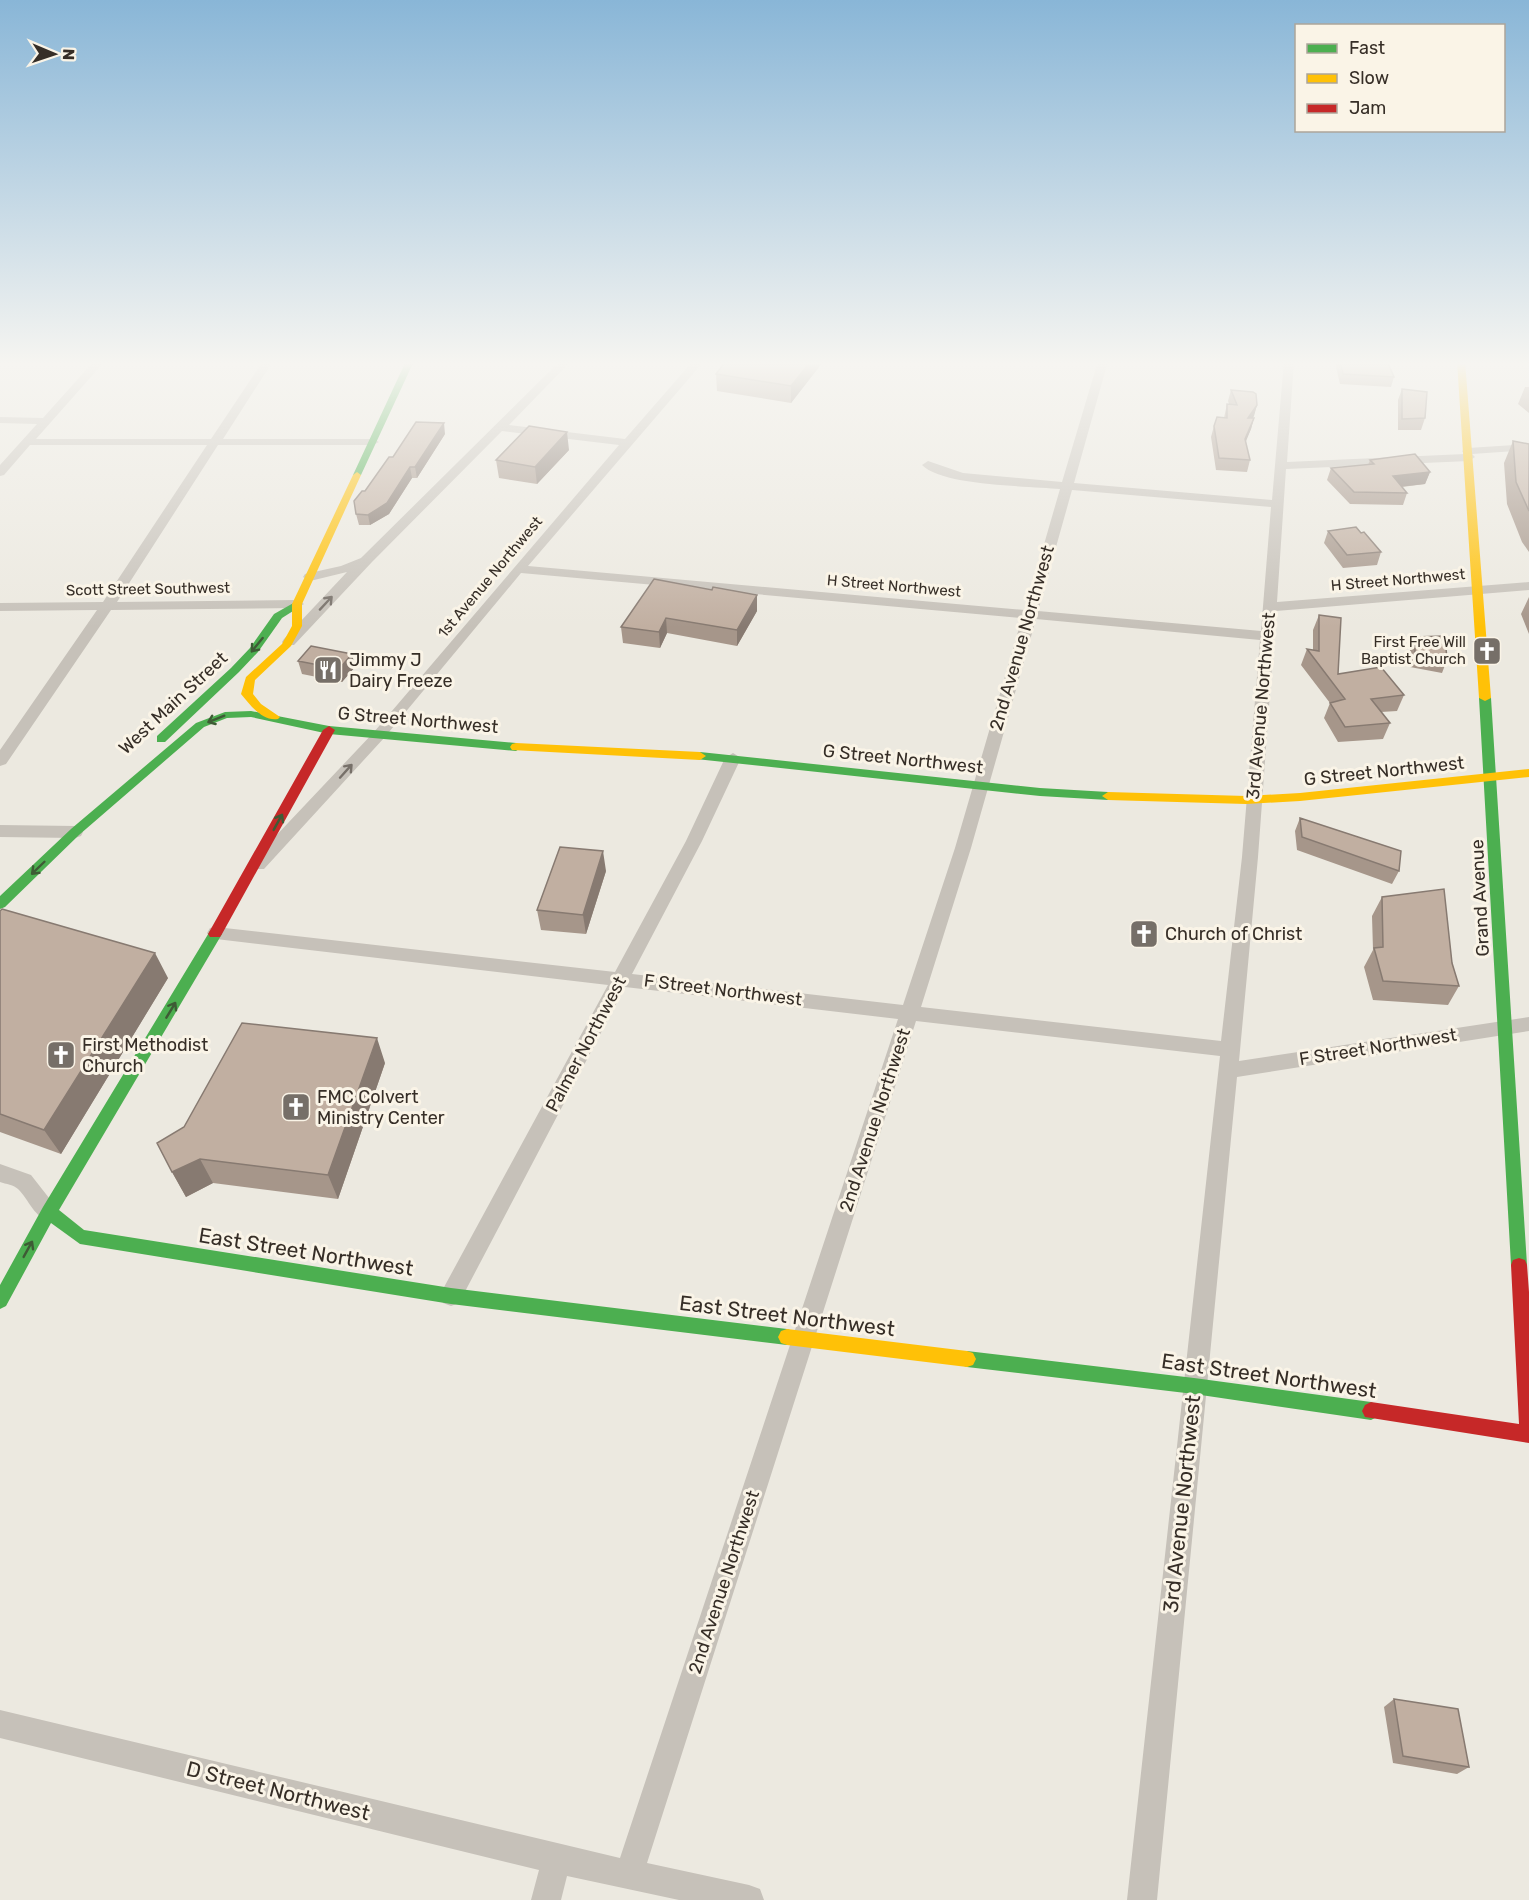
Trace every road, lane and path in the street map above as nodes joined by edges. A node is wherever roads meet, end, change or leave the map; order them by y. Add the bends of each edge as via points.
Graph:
1 (20, 450) edge
2 (210, 450) edge
3 (369, 450) edge
4 (478, 450) edge
5 (622, 450) edge
6 (1076, 450) edge
7 (1282, 450) edge
8 (1469, 450) edge
9 (1506, 450) edge
10 (1469, 454) junction
11 (928, 465) dead end
12 (1281, 466) junction
13 (0, 472) edge
14 (1065, 486) junction
15 (1278, 504) junction
16 (367, 559) junction
17 (518, 569) junction
18 (310, 577) junction
19 (1529, 586) edge
20 (1478, 590) junction
21 (297, 604) junction
22 (107, 606) junction
23 (0, 607) edge
24 (1269, 607) junction
25 (1028, 615) junction
26 (1267, 636) junction
27 (286, 646) junction
28 (274, 717) junction
29 (329, 730) junction
30 (379, 735) junction
31 (733, 758) junction
32 (0, 761) edge
33 (1529, 773) edge
34 (1491, 778) junction
35 (981, 785) junction
36 (1254, 799) junction
37 (0, 831) edge
38 (75, 832) junction
39 (249, 874) junction
40 (0, 903) edge
41 (216, 933) junction
42 (621, 978) junction
43 (910, 1012) junction
44 (1529, 1024) edge
45 (1505, 1027) junction
46 (1228, 1061) junction
47 (0, 1173) edge
48 (49, 1212) junction
49 (451, 1296) junction
50 (0, 1300) edge
51 (803, 1339) junction
52 (1194, 1386) junction
53 (1529, 1434) edge
54 (0, 1724) edge
55 (556, 1859) junction
56 (629, 1874) junction
57 (546, 1900) edge
58 (749, 1900) edge
59 (1142, 1900) edge

1 - 13 street
2 - 22 street
3 - 18 street
4 - 16 street
5 - 17 street, 1st Avenue Northwest
6 - 14 street, 2nd Avenue Northwest
7 - 12 street, 3rd Avenue Northwest
8 - 10 street, Grand Avenue
9 - 10 street
10 - 12 street
10 - 20 street, Grand Avenue
11 - 14 street via 963,477
12 - 15 street, 3rd Avenue Northwest
14 - 15 street
14 - 25 street, 2nd Avenue Northwest
15 - 24 street, 3rd Avenue Northwest
16 - 18 street
27 -> 16 street
17 - 25 street, H Street Northwest
17 - 30 street, 1st Avenue Northwest
18 - 21 street
19 - 20 street, H Street Northwest
20 - 24 street, H Street Northwest
20 - 34 street, Grand Avenue
21 - 22 street, Scott Street Southwest
21 - 27 street via 297,626
21 -> 38 street, West Main Street via 278,616 242,663 120,777
22 - 23 street, Scott Street Southwest
22 - 32 street
24 - 26 street, 3rd Avenue Northwest
25 - 26 street, H Street Northwest
25 - 35 street, 2nd Avenue Northwest
26 - 36 street, 3rd Avenue Northwest
27 - 28 street via 250,679 247,694
28 - 29 street, G Street Northwest
28 -> 38 street, West Main Street via 225,715 200,725
29 - 30 street, G Street Northwest
39 -> 29 street
30 - 31 street, G Street Northwest via 524,748
39 -> 30 street, 1st Avenue Northwest
31 - 35 street, G Street Northwest
31 - 42 street, Palmer Northwest
33 - 34 street, G Street Northwest
34 - 36 street, G Street Northwest
34 - 45 street, Grand Avenue
35 - 36 street, G Street Northwest via 1155,800
35 - 43 street, 2nd Avenue Northwest
36 - 46 street, 3rd Avenue Northwest
37 - 38 street
38 -> 40 street, West Main Street
39 - 41 street
41 - 42 street, F Street Northwest
48 -> 41 street
42 - 43 street, F Street Northwest
42 - 49 street, Palmer Northwest
43 - 46 street, F Street Northwest
43 - 51 street, 2nd Avenue Northwest
44 - 45 street, F Street Northwest
45 - 46 street, F Street Northwest
45 - 53 street, Grand Avenue
46 - 52 street, 3rd Avenue Northwest
47 - 48 street via 24,1181
48 - 49 street, East Street Northwest via 80,1237
50 -> 48 street
49 - 51 street, East Street Northwest
51 - 52 street, East Street Northwest
51 - 56 street, 2nd Avenue Northwest
52 - 53 street, East Street Northwest
52 - 59 street, 3rd Avenue Northwest
54 - 55 street, D Street Northwest
55 - 56 street, D Street Northwest
55 - 57 street
56 - 58 street

